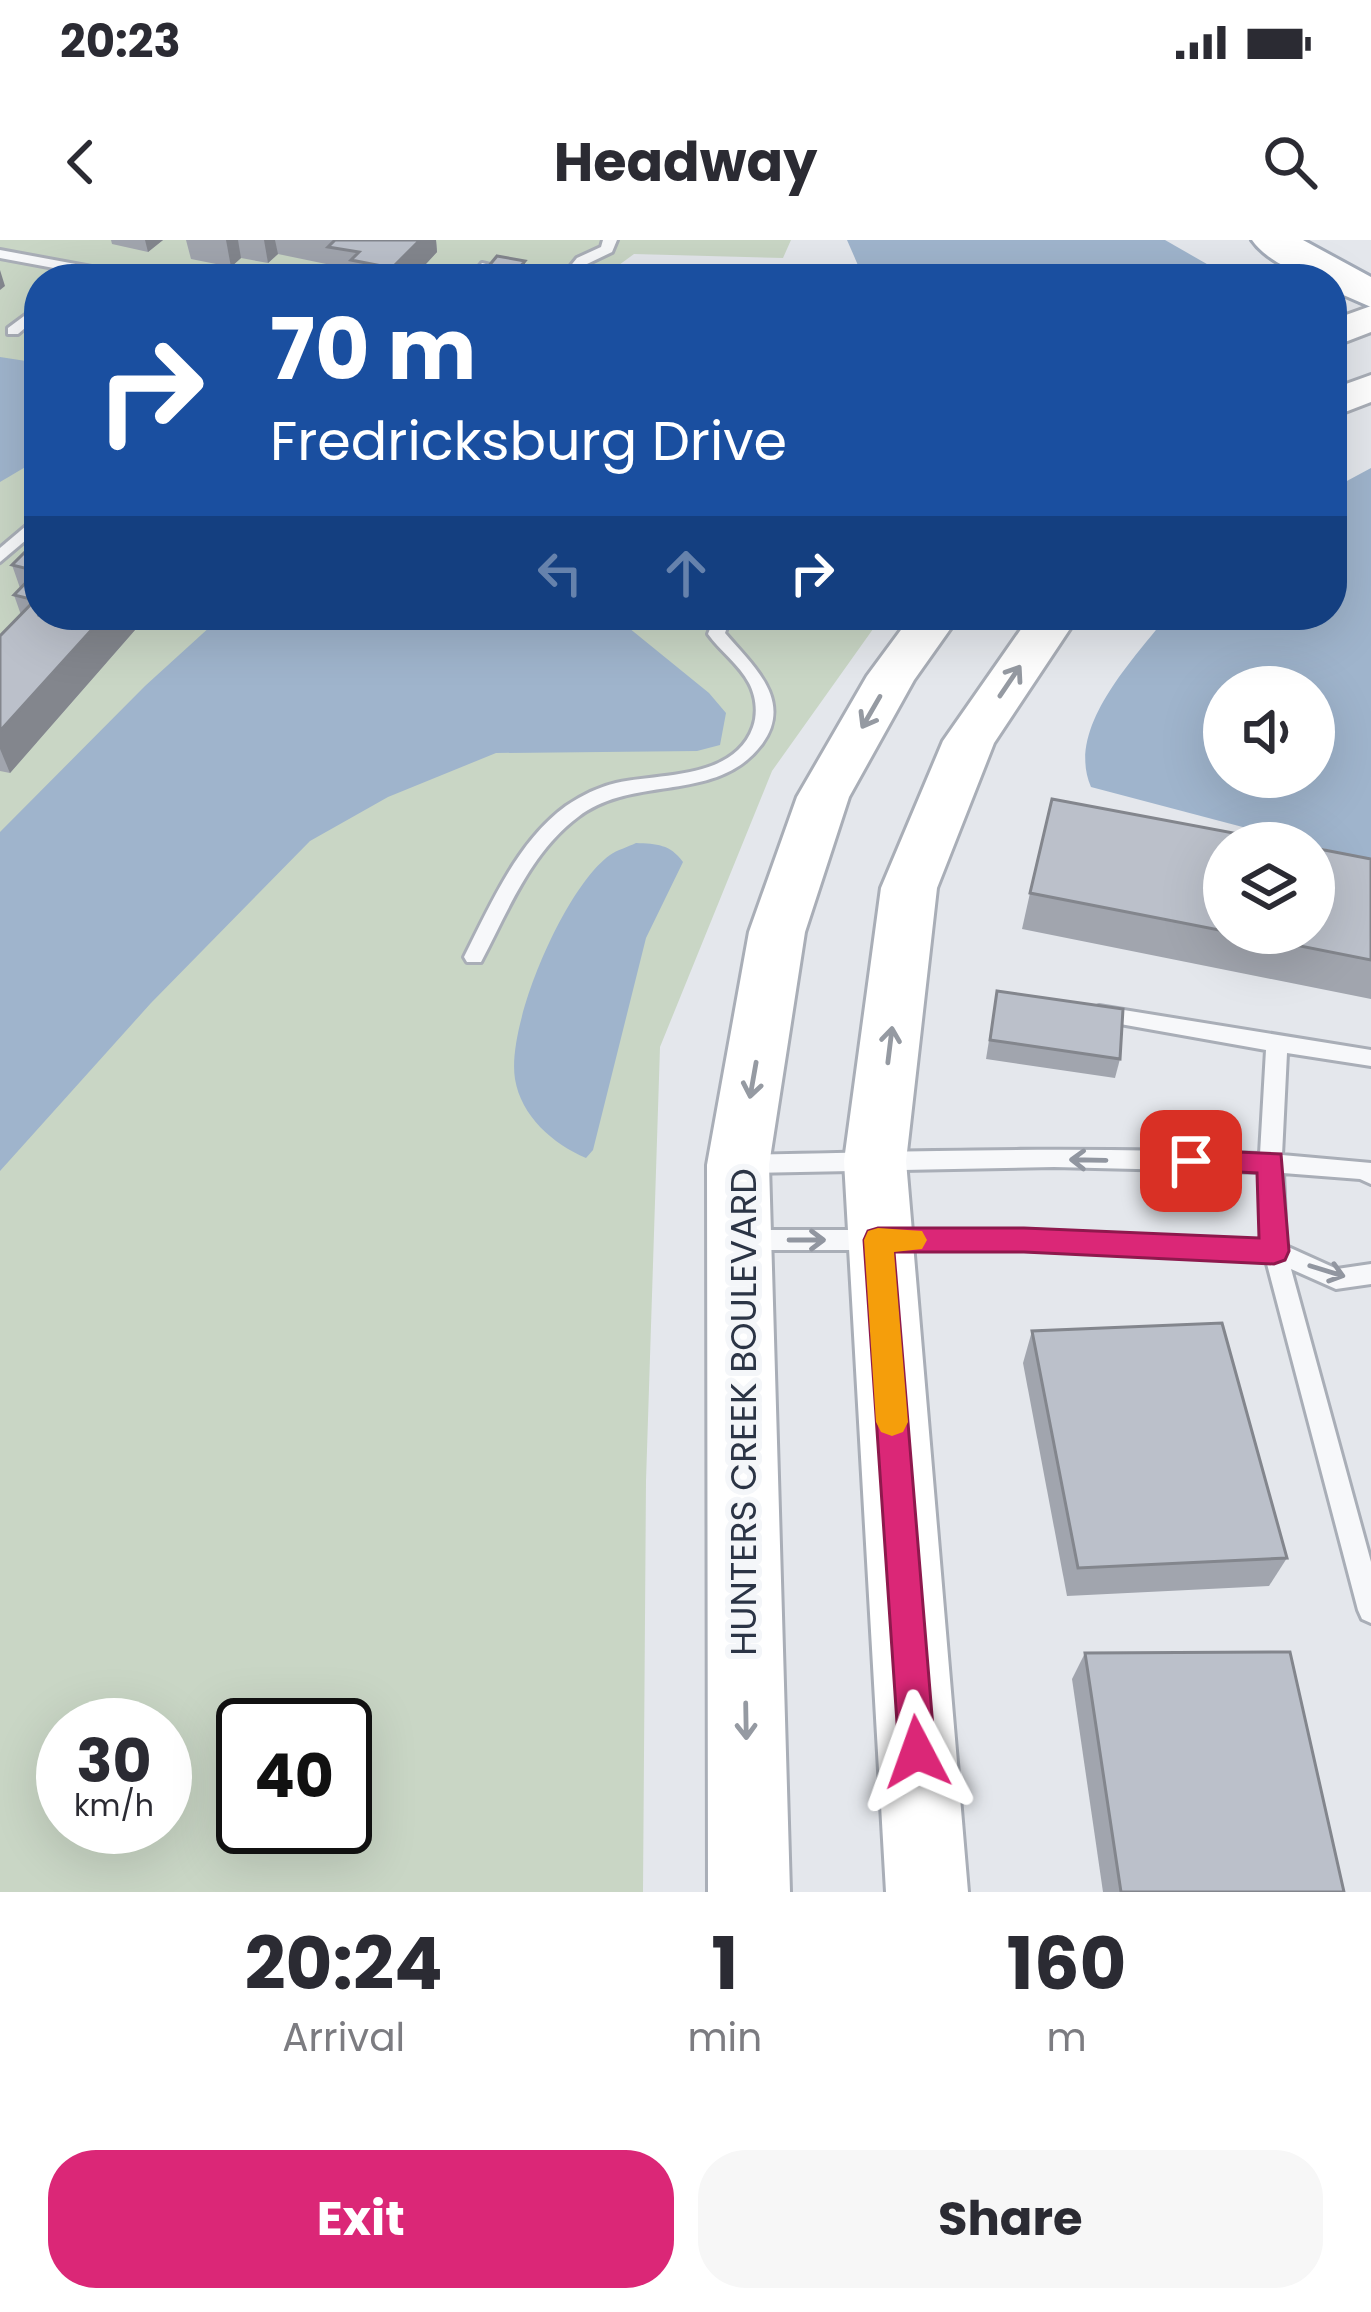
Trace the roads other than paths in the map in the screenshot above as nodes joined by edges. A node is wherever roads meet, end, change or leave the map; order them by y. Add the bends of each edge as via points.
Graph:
1 (610, 240) edge
2 (1272, 240) edge
3 (0, 254) edge
4 (39, 264) edge
5 (580, 264) edge
6 (1316, 264) edge
7 (24, 322) edge
8 (14, 331) dead end
9 (24, 534) edge
10 (0, 557) edge
11 (718, 630) edge
12 (925, 630) edge
13 (1045, 630) edge
14 (474, 957) dead end
15 (1073, 1009) edge
16 (1276, 1044) junction
17 (1371, 1058) edge
18 (875, 1161) junction
19 (1271, 1162) junction
20 (739, 1165) junction
21 (1371, 1175) edge
22 (736, 1240) junction
23 (878, 1240) junction
24 (1274, 1251) junction
25 (1371, 1274) edge
26 (1365, 1569) edge
27 (1371, 1610) edge
28 (749, 1892) edge
29 (927, 1892) edge

1 - 5 lane
2 - 6 main road
3 - 4 lane
7 - 8 lane
9 - 10 lane
11 - 14 lane via 759,683 766,707 752,746 713,773 596,795 578,807 517,873
12 -> 20 street, HUNTERS CREEK BOULEVARD via 823,796 778,932
18 -> 13 street via 910,888 969,741
15 - 16 lane
16 - 17 lane
16 - 19 lane
19 -> 18 lane
18 - 20 lane
18 - 23 street
19 - 21 lane
19 - 24 lane
20 - 22 street, HUNTERS CREEK BOULEVARD
22 -> 23 lane
22 -> 28 street, HUNTERS CREEK BOULEVARD
23 - 24 lane
23 - 29 street
24 -> 25 lane via 1336,1279
24 - 26 lane
26 - 27 lane

